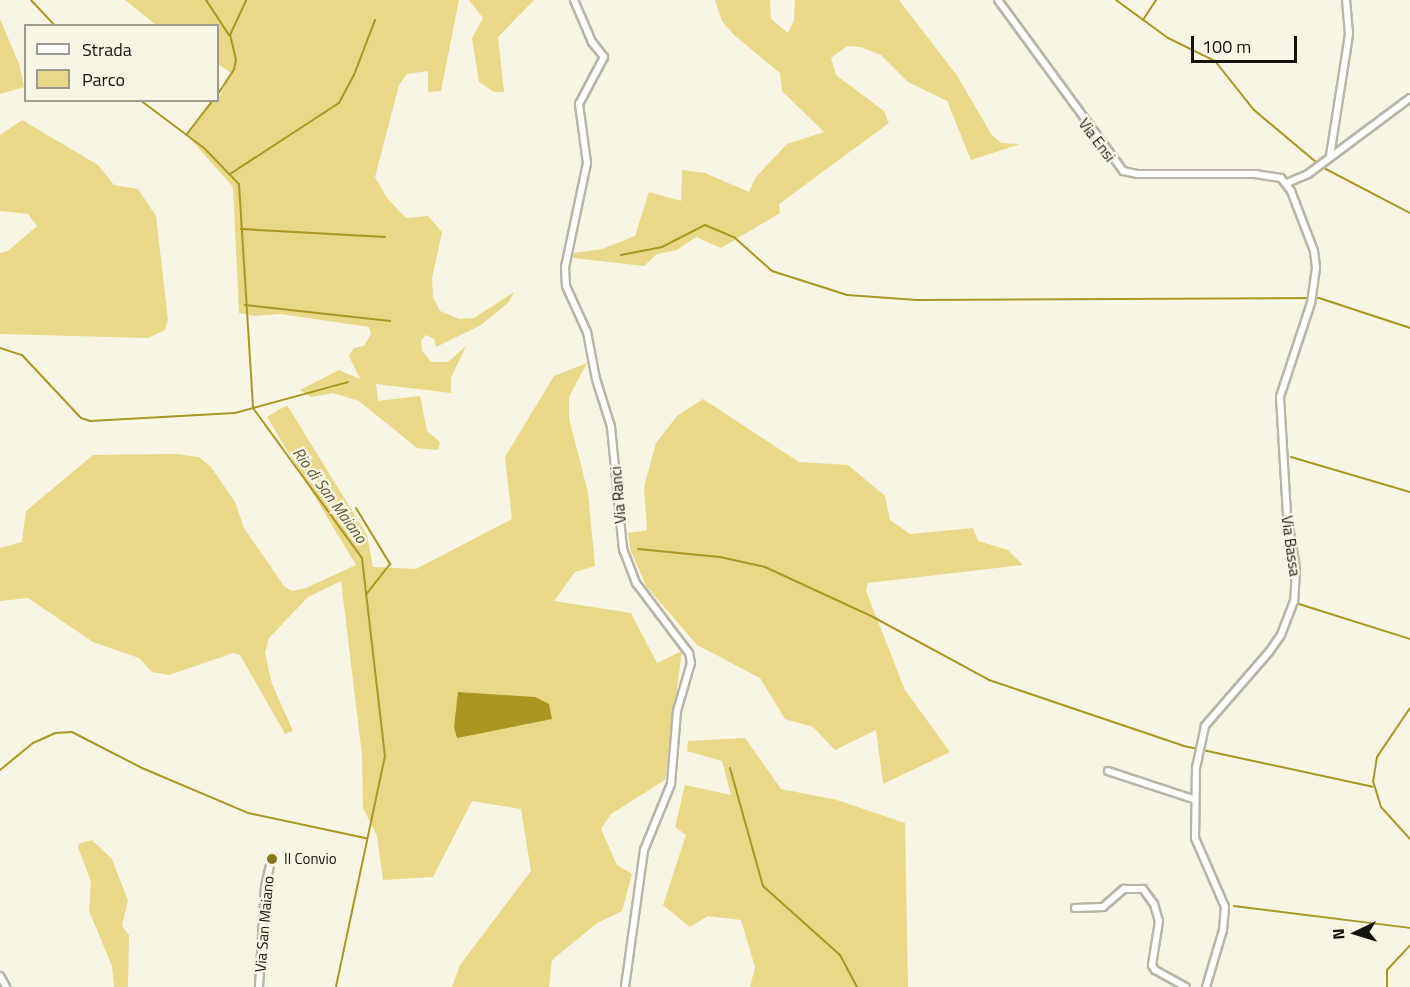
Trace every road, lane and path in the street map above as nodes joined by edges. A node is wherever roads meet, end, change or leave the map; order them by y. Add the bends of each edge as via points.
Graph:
1 (574, 0) edge
2 (998, 0) edge
3 (1346, 0) edge
4 (1410, 98) edge
5 (1327, 158) junction
6 (1287, 183) junction
7 (1108, 771) dead end
8 (1193, 799) junction
9 (271, 862) dead end
10 (1075, 908) dead end
11 (0, 976) edge
12 (6, 987) edge
13 (259, 987) edge
14 (625, 987) edge
15 (1186, 987) edge
16 (1206, 987) edge

1 - 14 street, Via Ranci via 592,42 604,57 579,104 587,163 565,267 566,286 587,332 611,427 623,549 636,583 689,653 691,663 678,711 671,784 644,850
2 - 6 street, Via Ensi via 1123,171 1269,175
3 - 5 street via 1349,34
4 - 5 street
5 - 6 street
6 - 8 street, Via Bassa via 1314,251 1312,300 1280,403 1287,514 1296,568 1294,601 1281,635 1257,668 1211,716 1199,750
7 - 8 street
8 - 16 street, Via Bassa via 1199,855 1225,907 1223,930
9 - 13 street, Via San Maiano via 264,898
10 - 15 street via 1103,907 1124,889 1143,888 1159,921 1152,965
11 - 12 street

